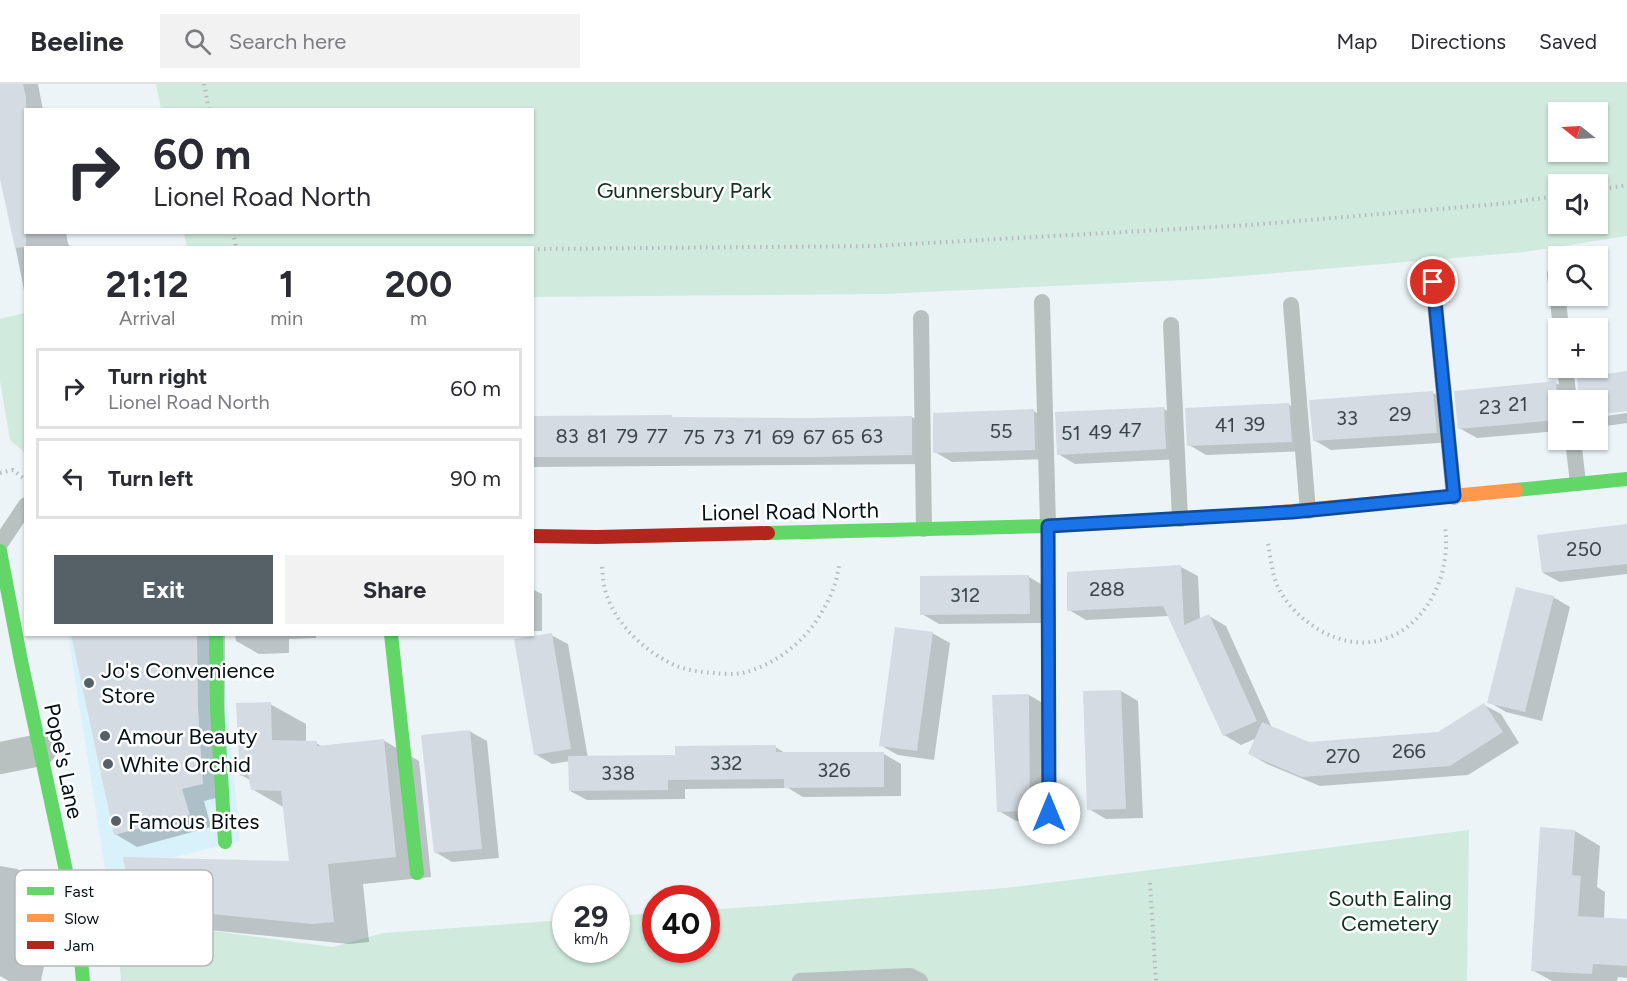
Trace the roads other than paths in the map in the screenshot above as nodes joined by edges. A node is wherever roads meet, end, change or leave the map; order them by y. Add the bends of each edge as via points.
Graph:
1 (1433, 282) dead end
2 (1042, 302) dead end
3 (1291, 305) dead end
4 (921, 318) dead end
5 (1171, 325) dead end
6 (1574, 450) edge
7 (1627, 479) edge
8 (1578, 483) junction
9 (1447, 497) junction
10 (24, 509) edge
11 (1308, 511) junction
12 (1180, 519) junction
13 (1048, 526) junction
14 (924, 529) junction
15 (534, 536) edge
16 (6, 545) edge
17 (0, 551) edge
18 (216, 636) edge
19 (391, 636) edge
20 (40, 750) junction
21 (0, 758) edge
22 (1049, 813) dead end
23 (225, 842) dead end
24 (66, 870) edge
25 (417, 873) dead end
26 (82, 966) edge
27 (83, 981) edge
28 (800, 981) edge
29 (920, 981) edge

1 - 9 lane
2 - 13 lane
3 - 11 lane
4 - 14 lane
5 - 12 lane
6 - 8 lane
7 - 8 street, Lionel Road North
8 - 9 street, Lionel Road North
9 - 11 street, Lionel Road North
10 - 16 lane
11 - 12 street, Lionel Road North
12 - 13 street, Lionel Road North
13 - 14 street, Lionel Road North
13 - 22 street
14 - 15 street, Lionel Road North
17 - 20 street, Pope's Lane
18 - 23 street via 216,708
19 - 25 street
20 - 21 street
20 - 24 street, Pope's Lane
26 - 27 street, Pope's Lane
28 - 29 lane via 910,976

